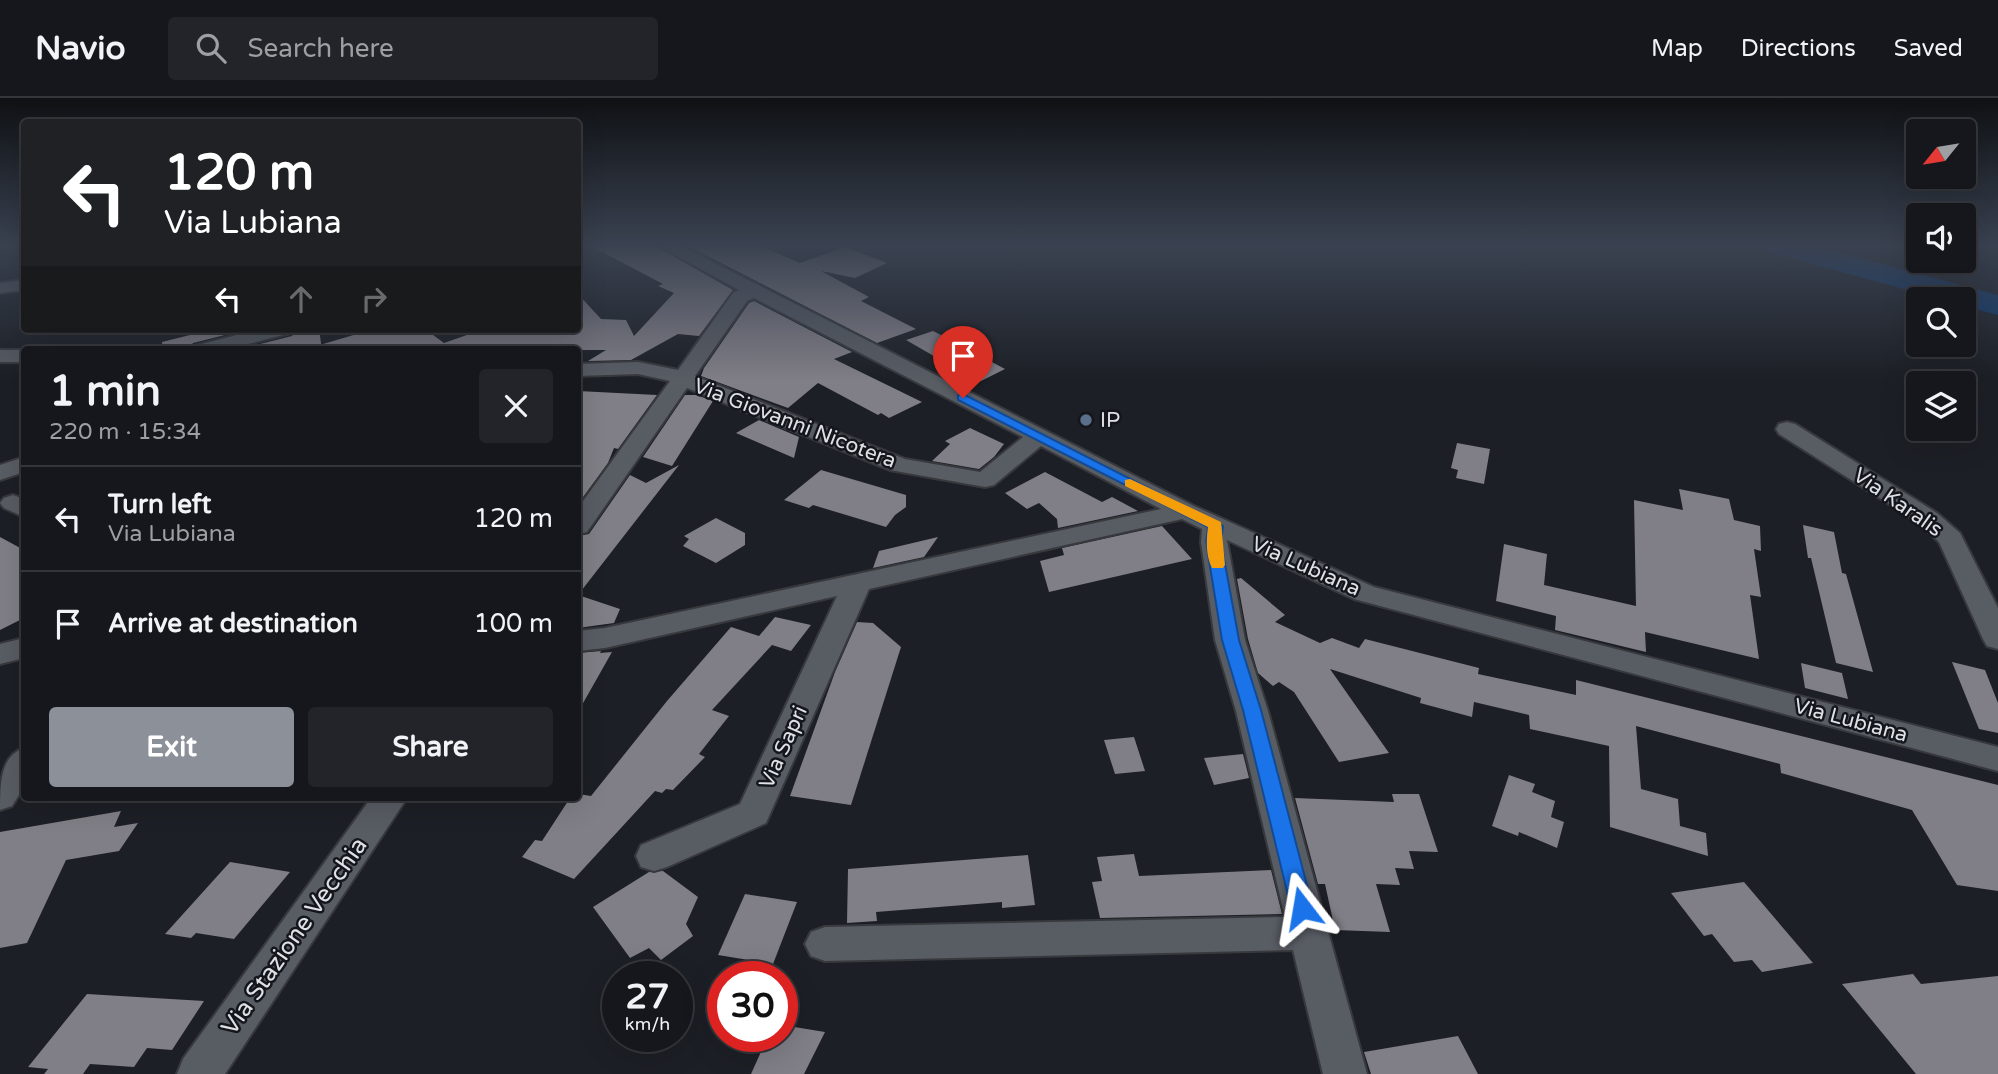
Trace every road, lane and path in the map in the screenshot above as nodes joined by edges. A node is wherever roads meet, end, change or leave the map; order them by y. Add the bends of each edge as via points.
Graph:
1 (750, 290) edge
2 (753, 291) junction
3 (268, 333) edge
4 (217, 346) edge
5 (0, 356) edge
6 (21, 356) edge
7 (581, 370) edge
8 (683, 379) junction
9 (1787, 429) dead end
10 (1039, 436) junction
11 (21, 465) edge
12 (0, 473) edge
13 (1185, 511) junction
14 (581, 522) edge
15 (1216, 526) junction
16 (858, 582) junction
17 (1998, 639) edge
18 (581, 641) edge
19 (21, 649) edge
20 (0, 654) edge
21 (1998, 759) edge
22 (21, 765) edge
23 (0, 797) edge
24 (388, 801) edge
25 (654, 856) dead end
26 (1308, 933) junction
27 (825, 944) dead end
28 (199, 1074) edge
29 (1345, 1074) edge

1 - 2 street, Via Lubiana
2 - 8 street via 740,297
2 - 10 street, Via Lubiana
3 - 4 street
5 - 6 street
7 - 8 street, Via Giovanni Nicotera via 638,368
8 - 10 street, Via Giovanni Nicotera via 899,465 985,480
8 - 14 street
9 - 17 street, Via Karalis via 1928,517 1951,539
10 - 13 street, Via Lubiana
11 - 12 street
13 - 15 street, Via Lubiana
13 - 16 street
15 - 21 street, Via Lubiana via 1364,593
15 - 26 street via 1213,542 1230,640
16 - 18 street
16 - 25 street, Via Sapri via 753,813
19 - 20 street
22 - 23 street
24 - 28 street, Via Stazione Vecchia
26 - 27 street
26 - 29 street

